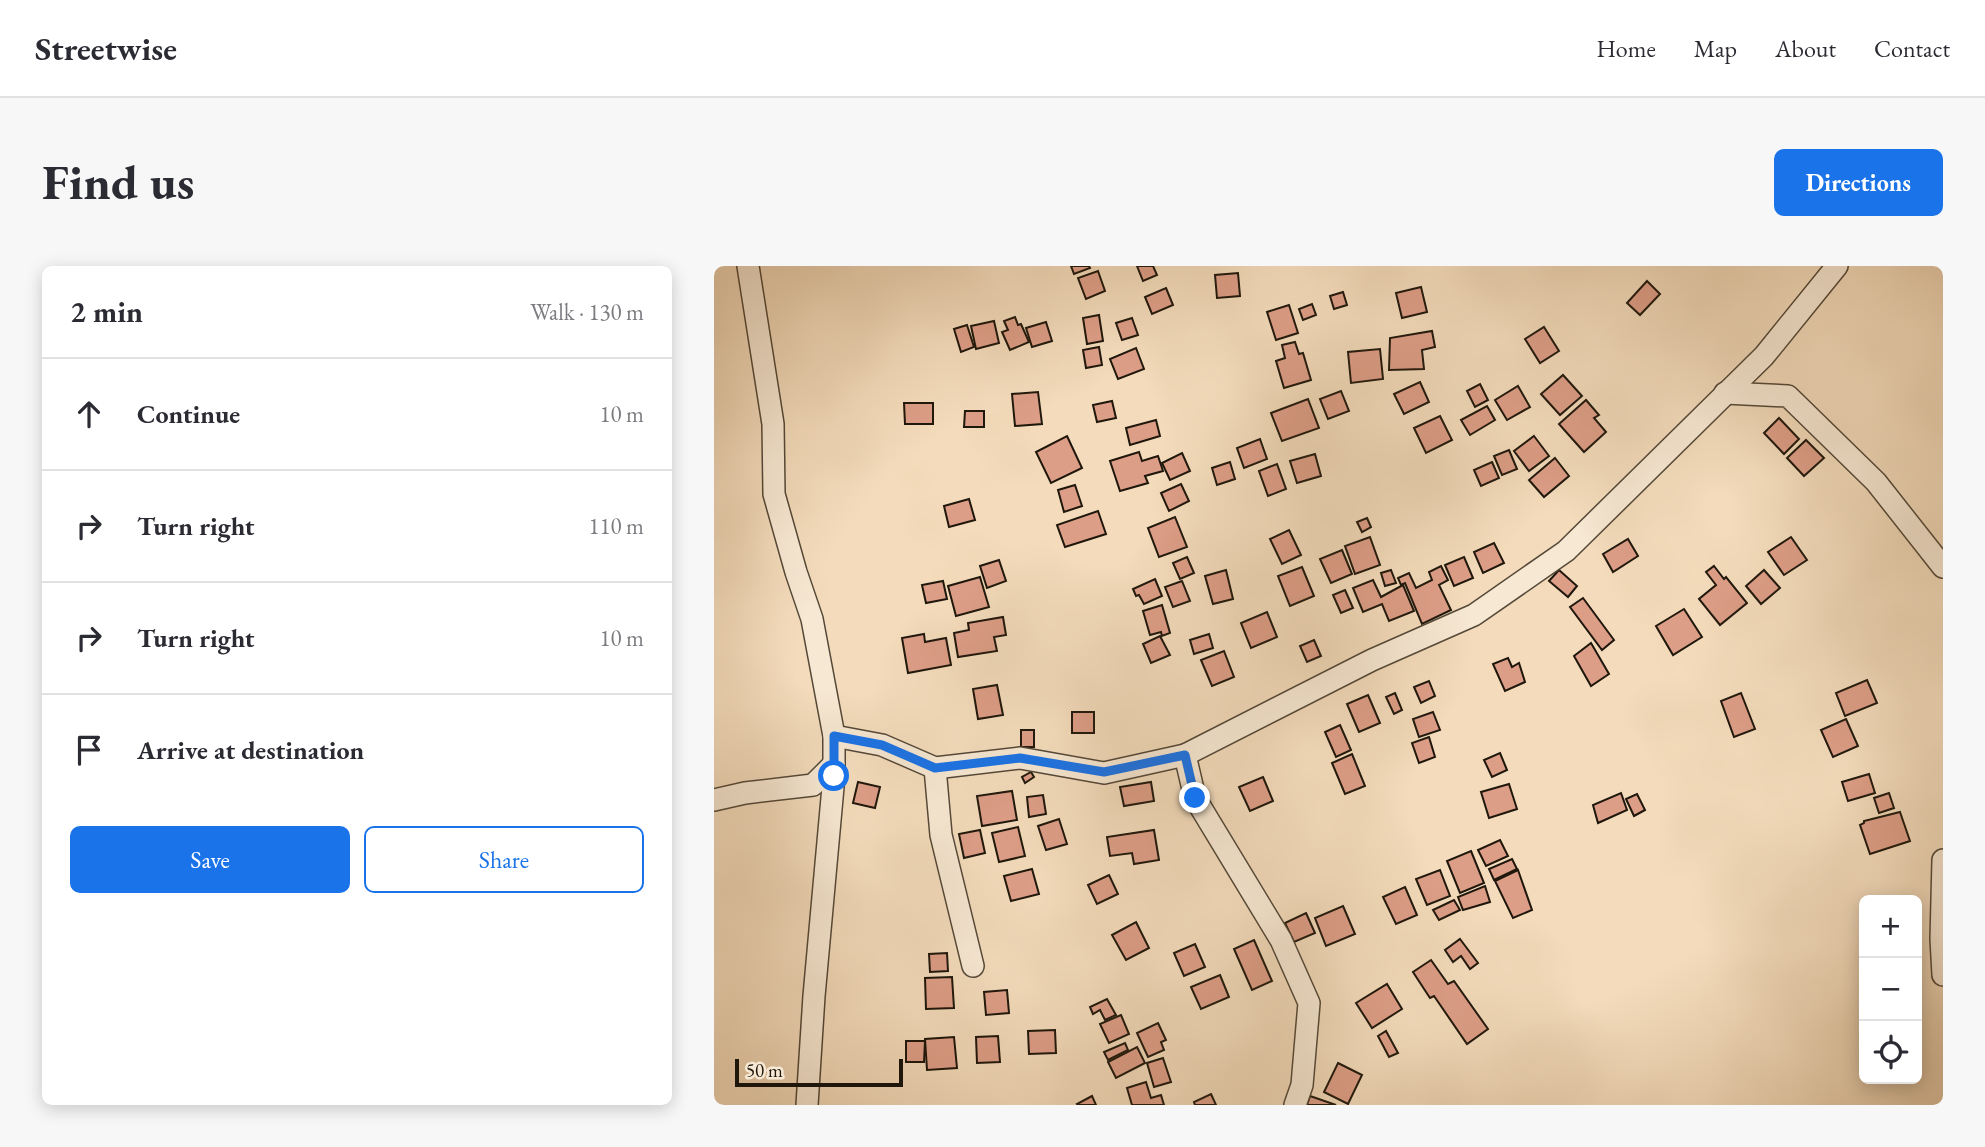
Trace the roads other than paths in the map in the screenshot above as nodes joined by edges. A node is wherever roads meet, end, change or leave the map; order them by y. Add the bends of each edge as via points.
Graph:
1 (748, 266) edge
2 (1836, 266) edge
3 (1726, 393) junction
4 (1943, 567) edge
5 (834, 736) junction
6 (1185, 755) junction
7 (834, 764) junction
8 (935, 768) junction
9 (714, 800) edge
10 (1943, 860) edge
11 (973, 966) dead end
12 (1943, 975) edge
13 (807, 1105) edge
14 (1295, 1105) edge

1 - 5 street via 773,424 774,494 812,619
2 - 3 street via 1764,356
3 - 4 street via 1788,396 1877,482
3 - 6 street via 1566,551 1474,615 1372,660
5 - 7 street
5 - 8 street via 882,745
6 - 8 street via 1104,772 1020,758
6 - 14 street via 1195,798 1281,940 1309,1003 1302,1085
7 - 9 street via 813,785
7 - 13 street
8 - 11 street via 941,835
10 - 12 street

